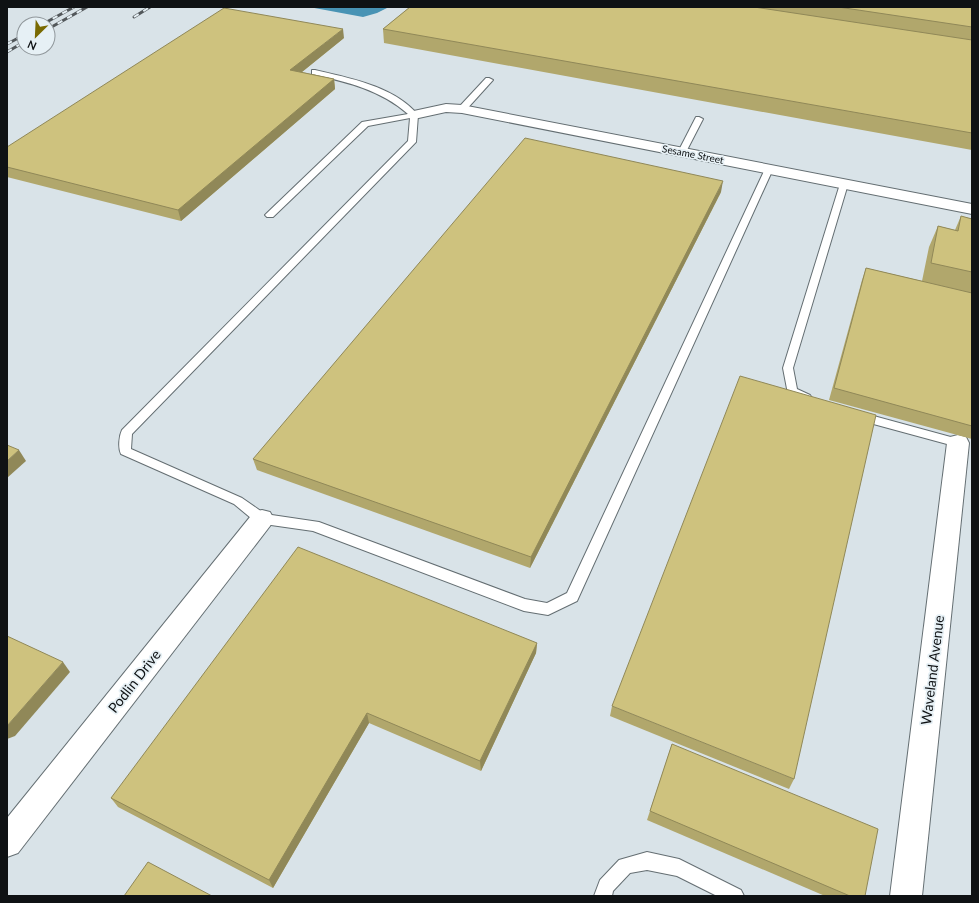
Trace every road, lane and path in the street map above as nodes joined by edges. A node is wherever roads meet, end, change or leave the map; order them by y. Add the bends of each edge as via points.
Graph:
1 (315, 72) dead end
2 (489, 80) dead end
3 (462, 109) junction
4 (414, 115) junction
5 (699, 120) dead end
6 (682, 152) junction
7 (769, 169) junction
8 (844, 184) junction
9 (972, 209) edge
10 (270, 216) dead end
11 (816, 402) edge
12 (852, 414) edge
13 (958, 443) joint
14 (262, 519) junction
15 (7, 842) edge
16 (603, 896) edge
17 (735, 896) edge
18 (906, 896) edge

1 - 4 lane via 370,88 392,98
2 - 3 lane
3 - 4 street, Sesame Street via 446,108
3 - 6 street, Sesame Street
4 - 10 lane via 365,124
4 - 14 lane via 412,142 126,433 124,451 238,501
5 - 6 lane
6 - 7 street, Sesame Street
7 - 8 street, Sesame Street
7 - 14 lane via 572,597 548,609 524,605 314,526
8 - 9 street, Sesame Street
8 - 11 lane via 788,368 792,391
12 - 13 lane
13 - 18 street, Waveland Avenue
14 - 15 street, Podlin Drive
16 - 17 lane via 606,886 625,866 647,861 679,868

